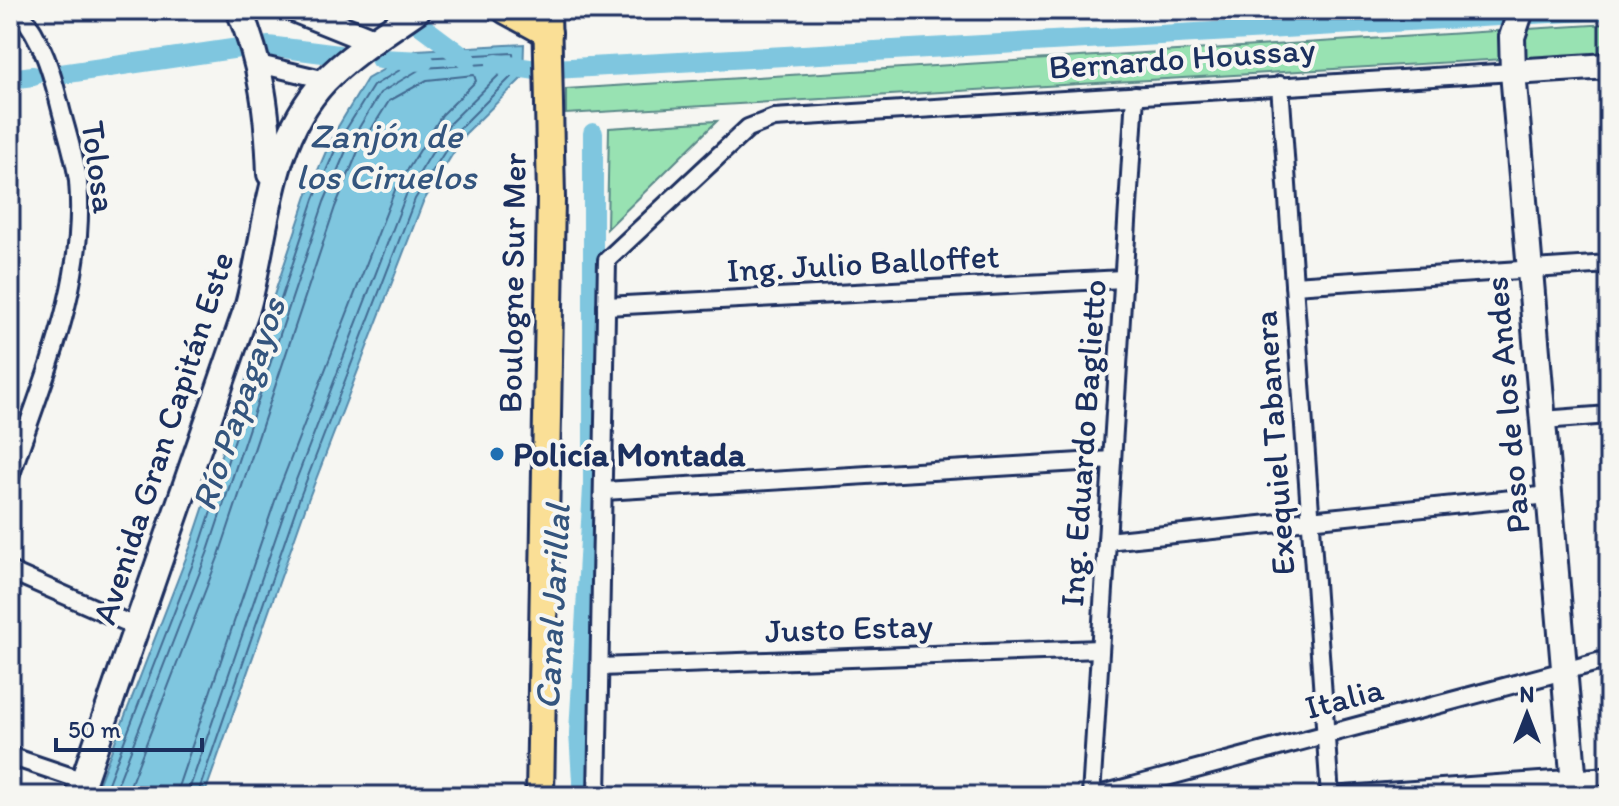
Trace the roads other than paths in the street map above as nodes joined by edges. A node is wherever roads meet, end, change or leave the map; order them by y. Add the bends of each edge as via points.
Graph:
1 (18, 10) edge
2 (239, 10) edge
3 (296, 10) edge
4 (418, 10) edge
5 (506, 10) edge
6 (1521, 10) edge
7 (548, 22) edge
8 (380, 37) junction
9 (259, 64) junction
10 (1609, 66) edge
11 (1513, 72) junction
12 (326, 80) junction
13 (1280, 85) junction
14 (1135, 95) junction
15 (270, 193) junction
16 (1609, 264) edge
17 (1531, 269) junction
18 (1123, 279) junction
19 (1294, 285) junction
20 (606, 306) junction
21 (1609, 415) edge
22 (1543, 420) junction
23 (1112, 460) junction
24 (10, 477) edge
25 (604, 491) junction
26 (1549, 495) junction
27 (1309, 521) junction
28 (1107, 541) junction
29 (10, 571) edge
30 (137, 627) junction
31 (1100, 649) junction
32 (1609, 659) edge
33 (600, 667) junction
34 (1563, 671) junction
35 (1324, 734) junction
36 (10, 756) edge
37 (1609, 776) edge
38 (1574, 787) edge
39 (81, 788) edge
40 (540, 796) edge
41 (597, 796) edge
42 (1093, 796) edge
43 (1330, 796) edge

1 - 24 street, Tolosa via 48,59 65,124 78,181 78,242 72,289
2 - 9 street
3 - 8 street
4 - 8 street, Avenida Gran Capitán Este
5 - 7 main road
6 - 11 street, Paso de los Andes via 1512,37
7 - 40 main road, Boulogne Sur Mer via 551,198
8 - 12 street, Avenida Gran Capitán Este
9 - 12 street
9 - 15 street
10 - 11 street, Bernardo Houssay
11 - 13 street, Bernardo Houssay
11 - 17 street, Paso de los Andes
12 - 15 street, Avenida Gran Capitán Este via 290,135
13 - 14 street, Bernardo Houssay
13 - 19 street, Exequiel Tabanera
14 - 18 street, Ing. Eduardo Baglietto
14 - 20 street, Bernardo Houssay via 760,121 607,260
15 - 30 street, Avenida Gran Capitán Este via 248,305
16 - 17 street
17 - 19 street
17 - 22 street, Paso de los Andes
18 - 20 street, Ing. Julio Balloffet
18 - 23 street, Ing. Eduardo Baglietto
19 - 27 street, Exequiel Tabanera
20 - 25 street
21 - 22 street
22 - 26 street, Paso de los Andes
23 - 25 street
23 - 28 street, Ing. Eduardo Baglietto
25 - 33 street
26 - 27 street
26 - 34 street, Paso de los Andes
27 - 28 street
27 - 35 street, Exequiel Tabanera
28 - 31 street, Ing. Eduardo Baglietto
29 - 30 street
30 - 39 street, Avenida Gran Capitán Este
31 - 33 street, Justo Estay
31 - 42 street, Ing. Eduardo Baglietto
32 - 34 street, Italia
33 - 41 street
34 - 35 street, Italia
34 - 38 street, Paso de los Andes
35 - 42 street, Italia
35 - 43 street, Exequiel Tabanera
36 - 39 street
37 - 38 street
38 - 43 street

